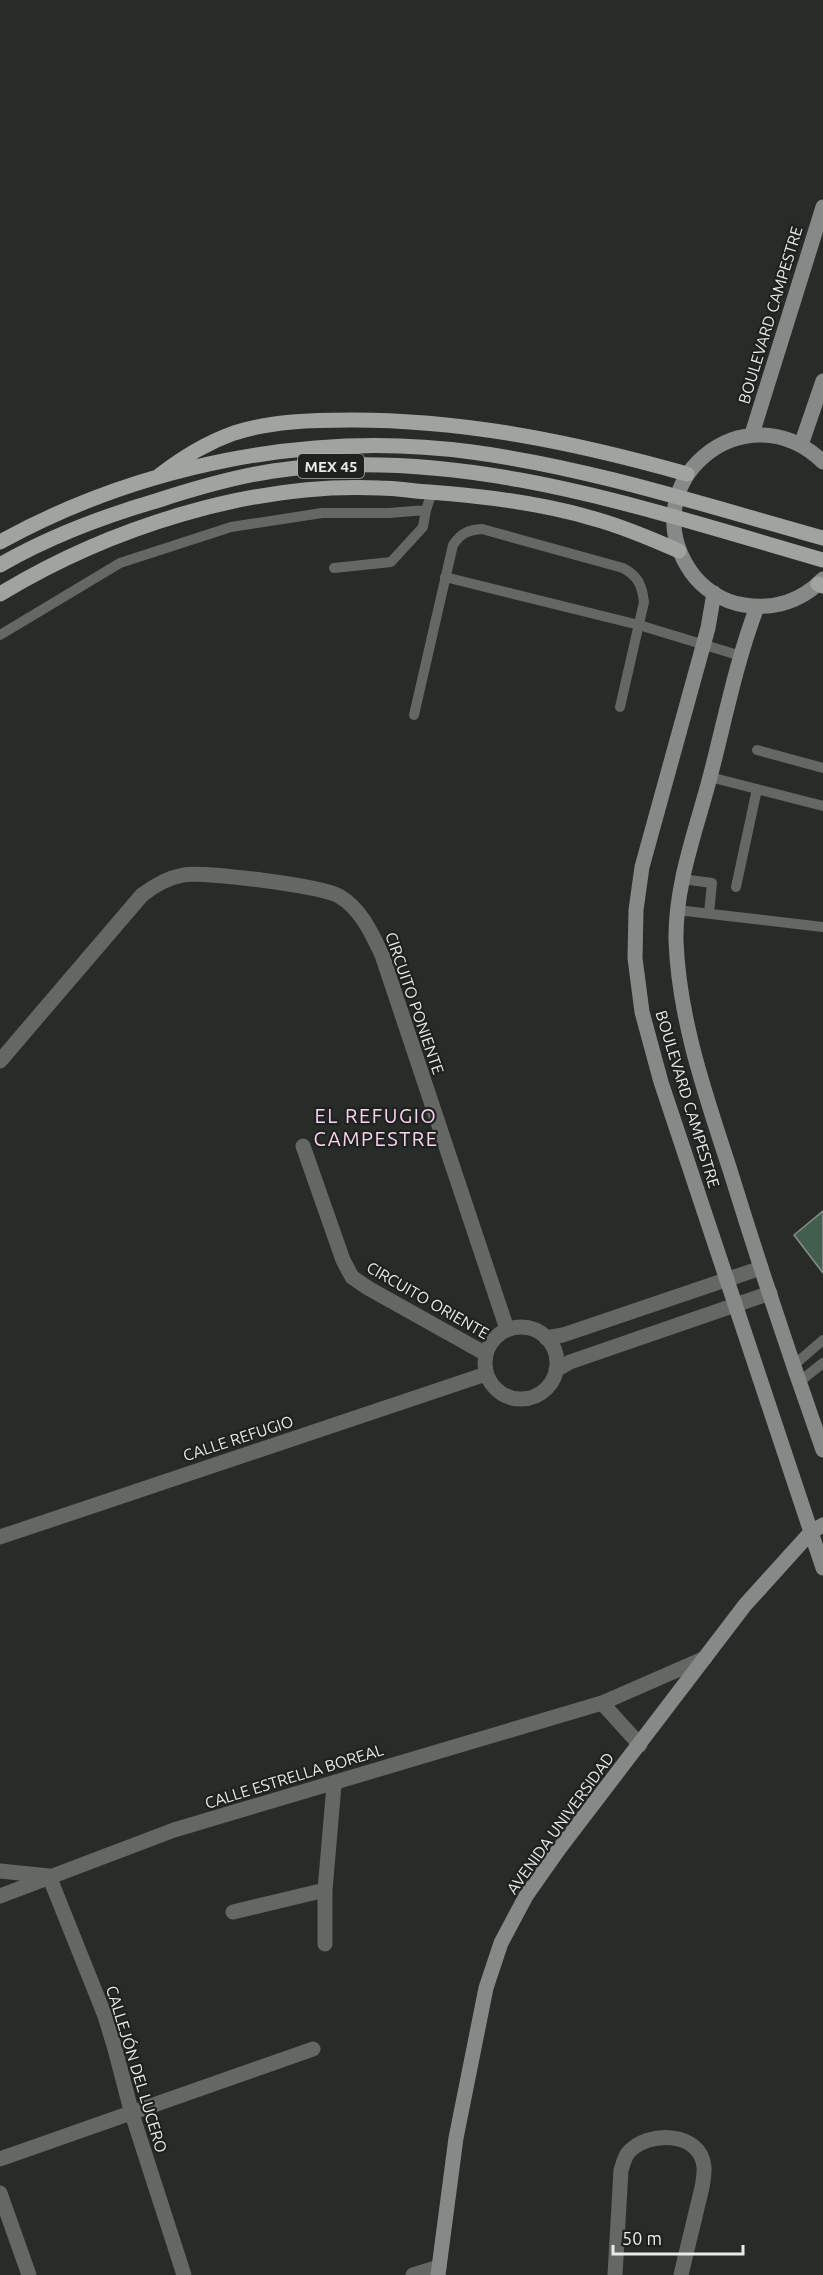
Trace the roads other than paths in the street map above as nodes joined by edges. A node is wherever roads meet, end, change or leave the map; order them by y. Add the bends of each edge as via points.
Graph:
1 (823, 207) edge
2 (823, 381) edge
3 (237, 432) junction
4 (752, 434) junction
5 (801, 445) junction
6 (226, 461) junction
7 (823, 462) edge
8 (687, 474) junction
9 (156, 479) junction
10 (231, 480) junction
11 (432, 492) junction
12 (677, 498) junction
13 (244, 501) junction
14 (426, 510) junction
15 (673, 517) junction
16 (823, 538) edge
17 (0, 542) edge
18 (680, 551) junction
19 (823, 560) edge
20 (0, 565) edge
21 (334, 568) dead end
22 (445, 577) junction
23 (821, 583) edge
24 (714, 593) junction
25 (0, 594) edge
26 (757, 607) junction
27 (639, 625) junction
28 (0, 635) edge
29 (703, 644) junction
30 (741, 656) junction
31 (620, 707) dead end
32 (414, 715) dead end
33 (757, 750) dead end
34 (823, 768) edge
35 (710, 777) junction
36 (757, 789) junction
37 (823, 806) edge
38 (682, 879) junction
39 (735, 887) dead end
40 (677, 910) junction
41 (709, 913) junction
42 (823, 927) edge
43 (0, 1061) edge
44 (303, 1146) dead end
45 (761, 1268) junction
46 (726, 1280) junction
47 (770, 1293) junction
48 (735, 1305) junction
49 (507, 1329) junction
50 (546, 1338) junction
51 (823, 1340) edge
52 (486, 1354) junction
53 (823, 1363) edge
54 (794, 1365) junction
55 (556, 1370) junction
56 (486, 1374) junction
57 (799, 1382) junction
58 (823, 1450) edge
59 (817, 1528) edge
60 (0, 1537) edge
61 (823, 1568) edge
62 (705, 1658) junction
63 (602, 1703) junction
64 (640, 1745) junction
65 (334, 1785) junction
66 (0, 1871) edge
67 (49, 1876) junction
68 (326, 1890) junction
69 (0, 1896) edge
70 (233, 1912) dead end
71 (325, 1944) dead end
72 (313, 2049) dead end
73 (132, 2114) junction
74 (0, 2159) edge
75 (0, 2193) edge
76 (438, 2271) edge
77 (29, 2275) edge
78 (184, 2275) edge
79 (413, 2275) edge
80 (615, 2275) edge
81 (681, 2275) edge

1 - 4 street, BOULEVARD CAMPESTRE
2 - 5 street
3 - 6 main road via 228,443
3 - 8 main road via 322,420 423,422 533,436
3 - 9 main road via 182,458
4 - 5 street via 777,436
4 - 8 street via 715,447
5 - 7 street
6 - 9 main road, MEX 45
6 - 10 main road
6 - 12 main road, MEX 45 via 360,445 443,448 559,467
8 - 12 street
9 - 17 main road, MEX 45 via 84,501
10 - 13 main road
10 - 15 main road, MEX 45 via 314,467 439,468 506,477
10 - 20 main road, MEX 45 via 100,518
11 - 13 main road via 339,489
11 - 14 lane
11 - 18 main road via 460,493 594,518
12 - 15 street
12 - 16 main road, MEX 45
13 - 25 main road via 148,525 80,551
14 - 21 lane via 423,527 391,562
14 - 28 lane via 322,513 231,527 120,563
15 - 18 street
15 - 19 main road, MEX 45
18 - 24 street via 693,575
22 - 27 lane
22 - 27 lane via 453,544 460,535 482,529 634,574 642,586 644,602
22 - 32 lane
23 - 26 street via 784,603
24 - 26 street
24 - 29 street, BOULEVARD CAMPESTRE
26 - 30 street, BOULEVARD CAMPESTRE
27 - 29 lane
27 - 31 lane
29 - 30 lane
29 - 46 street, BOULEVARD CAMPESTRE via 642,867 635,958 642,1012 661,1082
30 - 35 street, BOULEVARD CAMPESTRE
33 - 34 lane
35 - 36 lane
35 - 38 street, BOULEVARD CAMPESTRE
36 - 37 lane
36 - 39 lane
38 - 40 street, BOULEVARD CAMPESTRE
38 - 41 lane via 712,884
40 - 41 lane
40 - 45 street, BOULEVARD CAMPESTRE via 676,940 687,1028
41 - 42 lane
43 - 49 street, CIRCUITO PONIENTE via 142,895 161,881 185,874 207,875 337,895 354,907 367,924 382,955
44 - 52 street, CIRCUITO ORIENTE via 333,1235 352,1277
45 - 46 street
45 - 47 street, BOULEVARD CAMPESTRE
46 - 48 street, BOULEVARD CAMPESTRE
46 - 50 street
47 - 48 street
47 - 54 street, BOULEVARD CAMPESTRE
48 - 55 street
48 - 59 street, BOULEVARD CAMPESTRE
49 - 50 street via 528,1328
49 - 52 street via 490,1343
50 - 55 street via 555,1353
51 - 54 lane
52 - 56 street
53 - 57 lane
54 - 57 street, BOULEVARD CAMPESTRE
55 - 56 street via 542,1392 530,1398 503,1394
56 - 60 street, CALLE REFUGIO
57 - 58 street, BOULEVARD CAMPESTRE
59 - 61 street, BOULEVARD CAMPESTRE
59 - 62 street, AVENIDA UNIVERSIDAD via 745,1605
62 - 63 street, CALLE ESTRELLA BOREAL
62 - 64 street, AVENIDA UNIVERSIDAD
63 - 64 street
63 - 65 street, CALLE ESTRELLA BOREAL
64 - 76 street, AVENIDA UNIVERSIDAD via 526,1896 501,1943 486,1988 456,2138
65 - 67 street, CALLE ESTRELLA BOREAL via 174,1830
65 - 68 street
66 - 67 street
67 - 69 street, CALLE ESTRELLA BOREAL
67 - 73 street, CALLEJÓN DEL LUCERO via 105,2016
68 - 70 street
68 - 71 street
72 - 73 street
73 - 74 street
73 - 78 street, CALLEJÓN DEL LUCERO
75 - 77 street
76 - 79 street
80 - 81 street via 621,2170 626,2155 654,2138 671,2137 692,2144 704,2167

